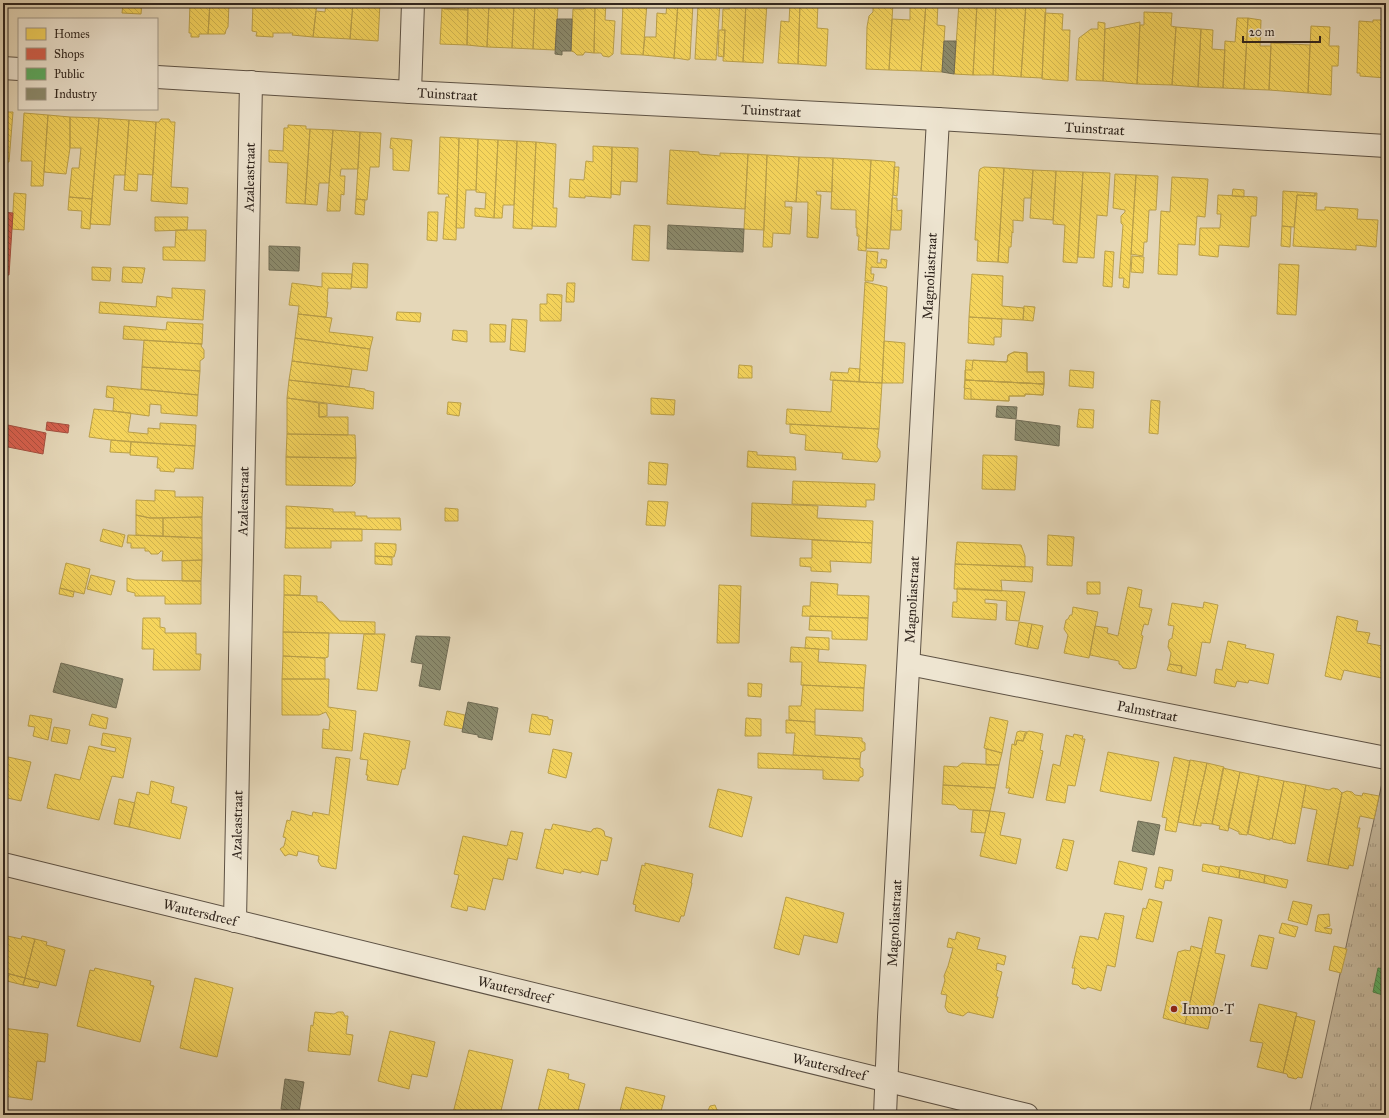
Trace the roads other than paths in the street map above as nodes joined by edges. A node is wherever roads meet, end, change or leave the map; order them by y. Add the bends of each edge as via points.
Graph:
1 (413, 3) edge
2 (3, 68) edge
3 (18, 69) edge
4 (158, 77) edge
5 (251, 82) junction
6 (410, 92) junction
7 (938, 119) junction
8 (1386, 146) edge
9 (909, 664) junction
10 (1386, 758) edge
11 (3, 864) edge
12 (235, 921) junction
13 (886, 1081) junction
14 (885, 1115) edge
15 (1027, 1115) edge

1 - 6 street
2 - 3 street
4 - 5 street, Tuinstraat
5 - 6 street, Tuinstraat
5 - 12 street, Azaleastraat
6 - 7 street, Tuinstraat
7 - 8 street, Tuinstraat
7 - 9 street, Magnoliastraat
9 - 10 street, Palmstraat
9 - 13 street, Magnoliastraat
11 - 12 street, Wautersdreef
12 - 13 street, Wautersdreef
13 - 14 street, Magnoliastraat
13 - 15 street, Wautersdreef

